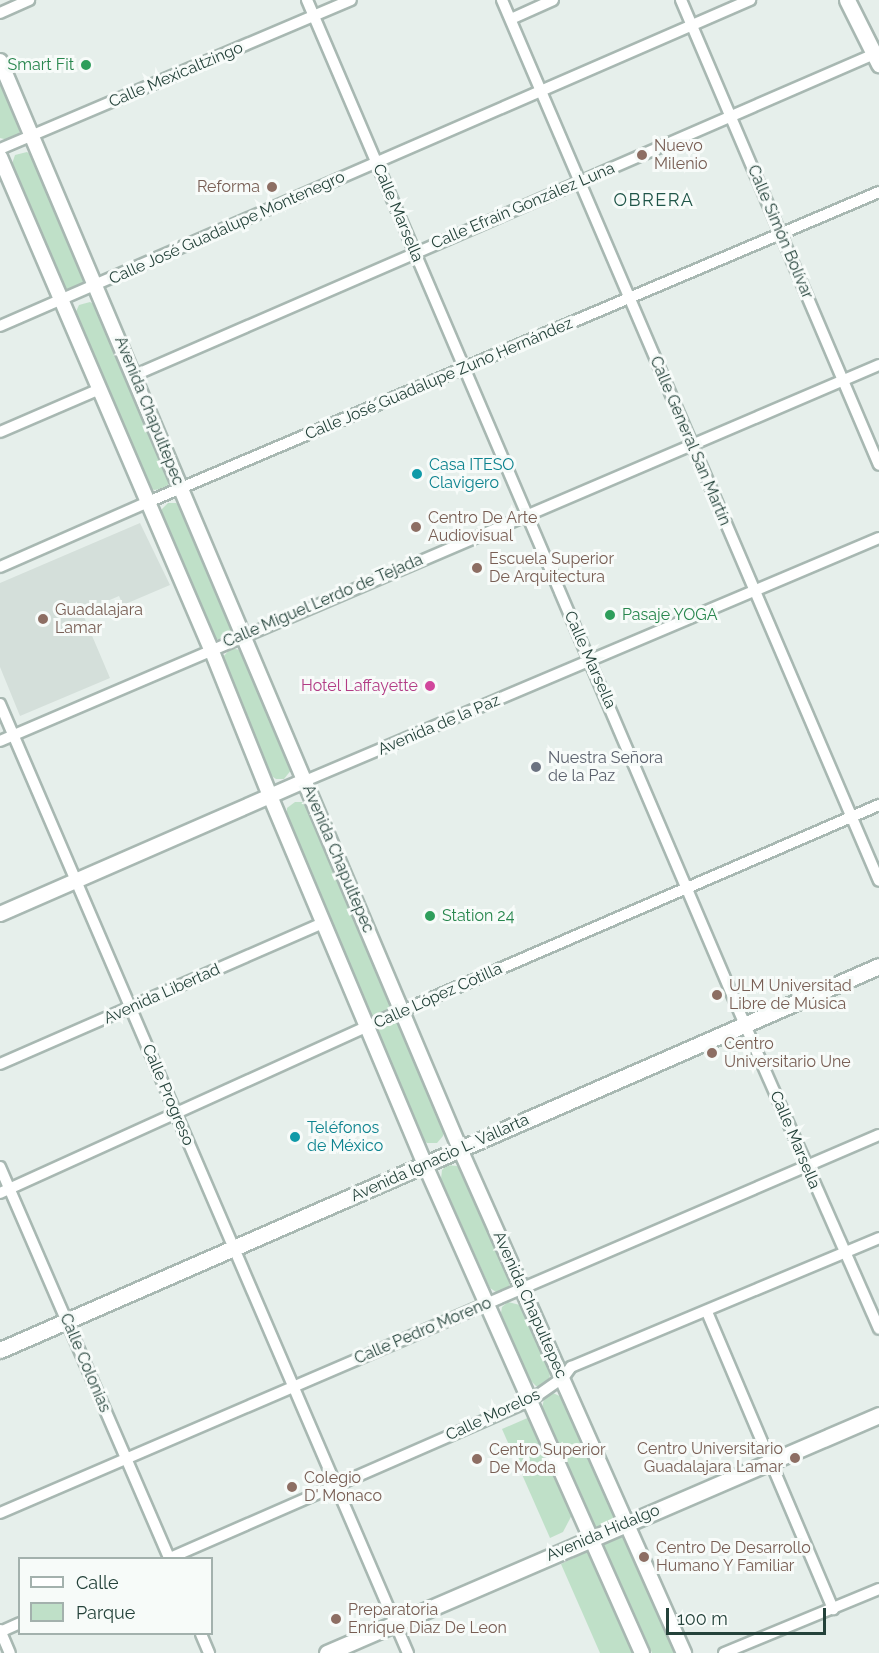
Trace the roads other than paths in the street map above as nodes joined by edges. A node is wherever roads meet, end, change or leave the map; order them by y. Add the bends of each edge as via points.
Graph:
1 (28, 0) edge
2 (307, 0) edge
3 (351, 0) edge
4 (502, 0) edge
5 (553, 0) edge
6 (681, 0) edge
7 (750, 0) edge
8 (848, 0) edge
9 (0, 13) edge
10 (314, 16) junction
11 (510, 19) junction
12 (692, 25) junction
13 (877, 57) edge
14 (0, 61) edge
15 (541, 91) junction
16 (731, 116) junction
17 (32, 136) junction
18 (0, 149) edge
19 (0, 157) edge
20 (376, 163) junction
21 (580, 182) junction
22 (879, 192) edge
23 (781, 234) junction
24 (415, 253) junction
25 (96, 285) junction
26 (630, 298) junction
27 (61, 300) junction
28 (0, 326) edge
29 (879, 365) edge
30 (464, 368) junction
31 (135, 375) junction
32 (843, 380) junction
33 (100, 389) junction
34 (0, 432) edge
35 (692, 444) junction
36 (879, 465) edge
37 (181, 488) junction
38 (148, 502) junction
39 (527, 514) junction
40 (879, 538) edge
41 (0, 567) edge
42 (754, 592) junction
43 (243, 636) junction
44 (211, 649) junction
45 (590, 661) junction
46 (0, 704) edge
47 (14, 735) junction
48 (0, 741) edge
49 (305, 781) junction
50 (270, 796) junction
51 (879, 805) edge
52 (851, 817) junction
53 (76, 880) junction
54 (879, 881) edge
55 (687, 888) junction
56 (0, 914) edge
57 (323, 924) junction
58 (879, 966) edge
59 (130, 1008) junction
60 (402, 1011) junction
61 (745, 1025) junction
62 (367, 1028) junction
63 (0, 1064) edge
64 (176, 1115) junction
65 (879, 1135) edge
66 (460, 1149) junction
67 (425, 1165) junction
68 (806, 1166) junction
69 (0, 1167) edge
70 (4, 1191) edge
71 (879, 1238) edge
72 (234, 1248) junction
73 (844, 1253) junction
74 (522, 1288) junction
75 (488, 1304) junction
76 (707, 1312) junction
77 (67, 1321) junction
78 (879, 1329) edge
79 (0, 1350) edge
80 (563, 1378) junction
81 (293, 1387) junction
82 (531, 1400) junction
83 (879, 1415) edge
84 (126, 1459) junction
85 (770, 1462) junction
86 (336, 1486) junction
87 (0, 1513) edge
88 (628, 1522) junction
89 (593, 1537) junction
90 (169, 1557) edge
91 (171, 1557) edge
92 (879, 1589) edge
93 (833, 1609) junction
94 (395, 1623) junction
95 (18, 1624) edge
96 (0, 1631) edge
97 (201, 1635) edge
98 (10, 1653) edge
99 (209, 1653) edge
100 (327, 1653) edge
101 (408, 1653) edge
102 (642, 1653) edge
103 (684, 1653) edge
104 (724, 1653) edge

1 - 9 street
2 - 10 street, Calle Marsella
3 - 10 street, Calle Mexicaltzingo
4 - 11 street, Calle General San Martín
5 - 11 street
6 - 12 street, Calle Simón Bolívar
7 - 12 street, Calle José Guadalupe Montenegro
8 - 13 main road
10 - 17 street, Calle Mexicaltzingo
10 - 20 street, Calle Marsella
11 - 15 street, Calle General San Martín
12 - 15 street, Calle José Guadalupe Montenegro
12 - 16 street, Calle Simón Bolívar
13 - 16 street, Calle Efraín González Luna
14 - 17 street, Avenida Chapultepec
15 - 20 street, Calle José Guadalupe Montenegro
15 - 21 street, Calle General San Martín
16 - 21 street, Calle Efraín González Luna
16 - 23 street, Calle Simón Bolívar
17 - 18 street, Calle Mexicaltzingo
17 - 25 street, Avenida Chapultepec
19 - 27 street
20 - 24 street, Calle Marsella
20 - 25 street, Calle José Guadalupe Montenegro
21 - 24 street, Calle Efraín González Luna
21 - 26 street, Calle General San Martín
22 - 23 street, Calle José Guadalupe Zuno Hernández
23 - 26 street, Calle José Guadalupe Zuno Hernández
23 - 32 street, Calle Simón Bolívar
24 - 30 street, Calle Marsella
24 - 31 street, Calle Efraín González Luna
25 - 27 street, Calle José Guadalupe Montenegro
25 - 31 street, Avenida Chapultepec
26 - 30 street, Calle José Guadalupe Zuno Hernández
26 - 35 street, Calle General San Martín
27 - 28 street, Calle José Guadalupe Montenegro
27 - 33 street
29 - 32 street, Calle Miguel Lerdo de Tejada
30 - 37 street, Calle José Guadalupe Zuno Hernández
30 - 39 street, Calle Marsella
31 - 37 street, Avenida Chapultepec
32 - 35 street, Calle Miguel Lerdo de Tejada
32 - 36 street, Calle Simón Bolívar
33 - 34 street
33 - 38 street
35 - 39 street, Calle Miguel Lerdo de Tejada
35 - 42 street, Calle General San Martín
37 - 38 street, Calle José Guadalupe Zuno Hernández
37 - 43 street, Avenida Chapultepec
38 - 41 street, Calle José Guadalupe Zuno Hernández
38 - 44 street
39 - 43 street, Calle Miguel Lerdo de Tejada
39 - 45 street, Calle Marsella
40 - 42 street, Avenida de la Paz
42 - 45 street, Avenida de la Paz
42 - 52 street, Calle General San Martín
43 - 44 street, Calle Miguel Lerdo de Tejada
43 - 49 street, Avenida Chapultepec
44 - 47 street, Calle Miguel Lerdo de Tejada
44 - 50 street
45 - 49 street, Avenida de la Paz
45 - 55 street, Calle Marsella
46 - 47 street, Calle Progreso
47 - 48 street, Calle Miguel Lerdo de Tejada
47 - 53 street, Calle Progreso
49 - 50 street, Avenida de la Paz
49 - 60 street, Avenida Chapultepec
50 - 53 street, Avenida de la Paz
50 - 57 street
51 - 52 street, Calle López Cotilla
52 - 54 street, Calle General San Martín
52 - 55 street, Calle López Cotilla
53 - 56 street, Avenida de la Paz
53 - 59 street, Calle Progreso
55 - 60 street, Calle López Cotilla
55 - 61 street, Calle Marsella
57 - 59 street, Avenida Libertad
57 - 62 street
58 - 61 main road, Avenida Ignacio L. Vallarta
59 - 63 street, Avenida Libertad
59 - 64 street, Calle Progreso
60 - 62 street, Calle López Cotilla
60 - 66 street, Avenida Chapultepec
61 - 66 main road, Avenida Ignacio L. Vallarta
61 - 68 street, Calle Marsella
62 - 64 street, Calle López Cotilla
62 - 67 street
64 - 70 street, Calle López Cotilla
64 - 72 street, Calle Progreso
65 - 68 street, Calle Pedro Moreno
66 - 67 main road, Avenida Ignacio L. Vallarta
66 - 74 street, Avenida Chapultepec
67 - 72 main road, Avenida Ignacio L. Vallarta
67 - 75 street
68 - 73 street, Calle Marsella
68 - 74 street, Calle Pedro Moreno
69 - 70 street, Calle Colonias
70 - 77 street, Calle Colonias
71 - 73 street, Calle Morelos
72 - 77 main road, Avenida Ignacio L. Vallarta
72 - 81 street, Calle Progreso
73 - 76 street, Calle Morelos
73 - 78 street, Calle Marsella
74 - 75 street, Calle Pedro Moreno
74 - 80 street, Avenida Chapultepec
75 - 81 street, Calle Pedro Moreno
75 - 82 street
76 - 80 street, Calle Morelos via 571,1367
76 - 85 street
77 - 79 main road, Avenida Ignacio L. Vallarta
77 - 84 street, Calle Colonias
80 - 82 street, Calle Morelos
80 - 88 street, Avenida Chapultepec
81 - 84 street, Calle Pedro Moreno
81 - 86 street, Calle Progreso
82 - 86 street, Calle Morelos
82 - 89 street
83 - 85 main road, Avenida Hidalgo
84 - 87 street, Calle Pedro Moreno
84 - 90 street, Calle Colonias
85 - 88 main road, Avenida Hidalgo
85 - 93 street
86 - 91 street, Calle Morelos
86 - 94 street, Calle Progreso
88 - 89 main road, Avenida Hidalgo
88 - 103 street, Avenida Chapultepec
89 - 94 main road, Avenida Hidalgo
89 - 102 street
92 - 93 street
93 - 104 street
94 - 100 main road, Avenida Hidalgo
94 - 101 street, Calle Progreso
95 - 96 street
96 - 98 street
97 - 99 street

